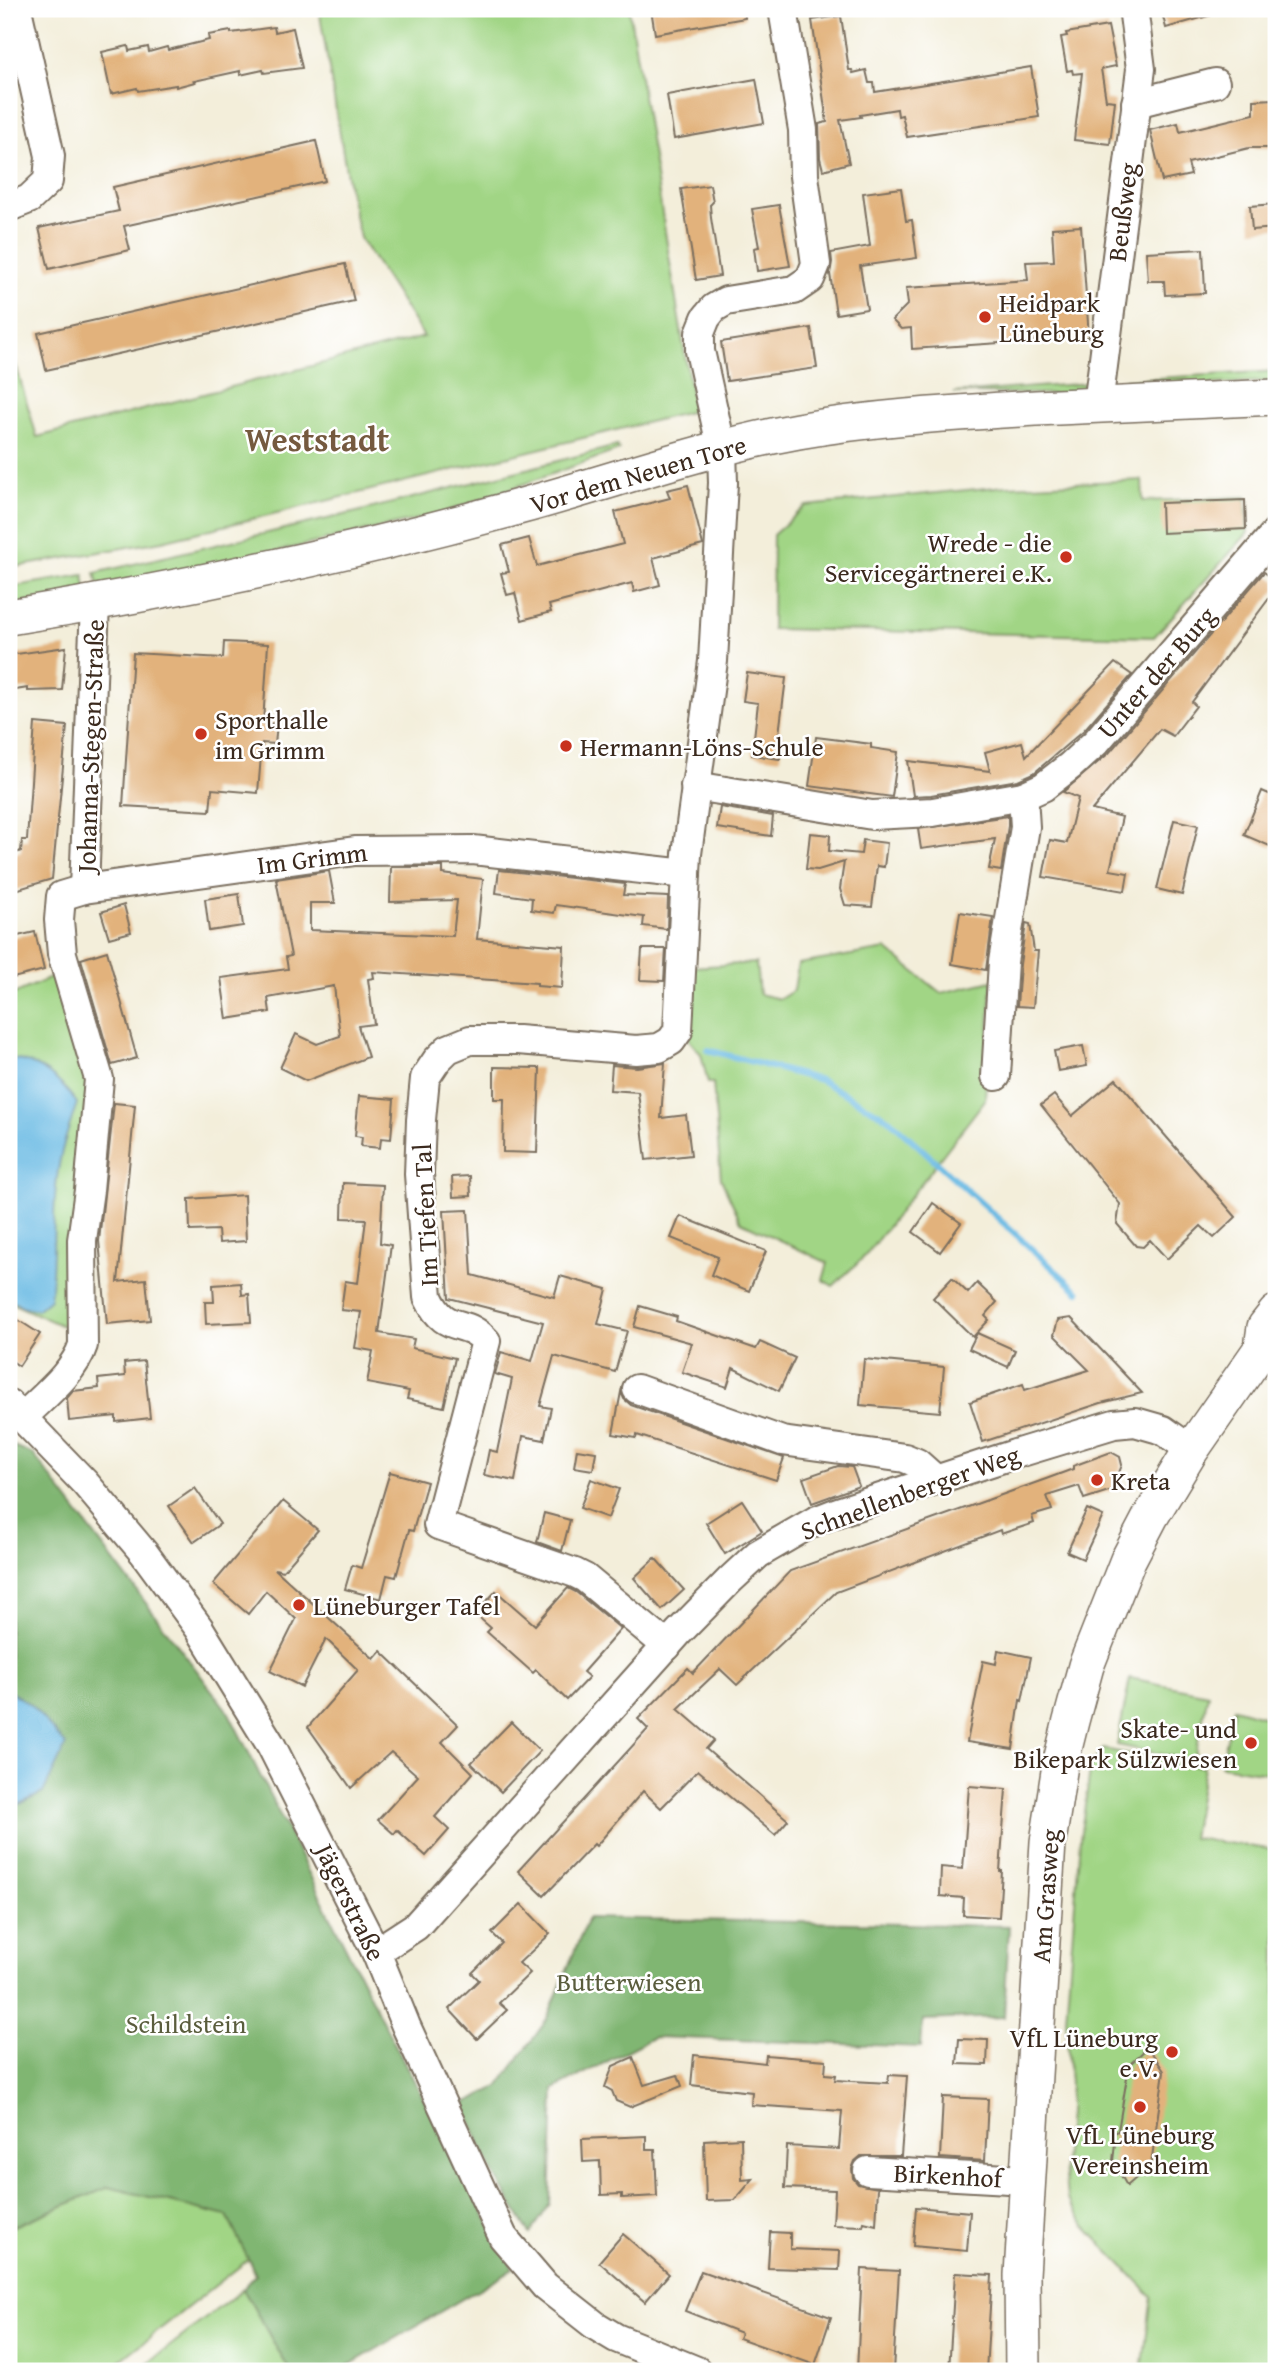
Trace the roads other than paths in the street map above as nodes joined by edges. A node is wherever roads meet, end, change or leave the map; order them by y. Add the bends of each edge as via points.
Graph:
1 (17, 9) edge
2 (783, 9) edge
3 (1134, 15) dead end
4 (1216, 83) dead end
5 (1136, 103) junction
6 (9, 207) edge
7 (1276, 397) edge
8 (1098, 405) junction
9 (722, 450) junction
10 (1276, 532) edge
11 (95, 603) junction
12 (9, 617) edge
13 (695, 786) junction
14 (1023, 796) junction
15 (686, 874) junction
16 (84, 889) junction
17 (996, 1076) dead end
18 (1276, 1312) edge
19 (1269, 1345) edge
20 (637, 1389) dead end
21 (16, 1410) edge
22 (1191, 1450) junction
23 (935, 1479) junction
24 (667, 1646) junction
25 (376, 1952) junction
26 (869, 2171) dead end
27 (1027, 2180) junction
28 (697, 2371) edge
29 (1023, 2371) edge

1 - 6 street via 50,156 48,181 29,199
2 - 9 street via 803,130 804,176 817,264 810,279 794,290 726,301 706,318 700,351
3 - 5 street, Beußweg via 1141,69
4 - 5 street
5 - 8 street, Beußweg
7 - 8 main road, Vor dem Neuen Tore
8 - 9 main road, Vor dem Neuen Tore via 867,420
9 - 11 main road, Vor dem Neuen Tore via 363,547
9 - 13 street via 717,617
10 - 14 street, Unter der Burg via 1096,742 1043,787
11 - 12 main road, Vor dem Neuen Tore
11 - 16 street, Johanna-Stegen-Straße
13 - 14 street, Unter der Burg via 872,815 949,810
13 - 15 street
14 - 17 street via 1025,827 1003,962
15 - 16 street, Im Grimm via 473,850 368,850
15 - 24 street, Im Tiefen Tal via 678,1031 671,1041 659,1048 636,1050 518,1041 470,1041 448,1049 425,1078 419,1174 428,1297 446,1322 477,1331 486,1341 438,1525 585,1578
16 - 21 street, Im Grimm via 61,896 59,919 62,954 99,1079 82,1240 83,1345 57,1382
18 - 19 main road via 1265,1327
19 - 22 main road
20 - 23 street via 774,1439 905,1458
21 - 25 street, Jägerstraße via 144,1553 199,1628 271,1745
22 - 23 street, Schnellenberger Weg via 1163,1430 1136,1422 1114,1424
22 - 27 main road, Am Grasweg via 1151,1516 1107,1610 1086,1666 1060,1765 1048,1842
23 - 24 street, Schnellenberger Weg via 815,1521 758,1554
24 - 25 street, Schnellenberger Weg via 416,1926
25 - 28 street, Jägerstraße via 503,2237 545,2286 596,2326
26 - 27 street, Birkenhof
27 - 29 main road, Am Grasweg

